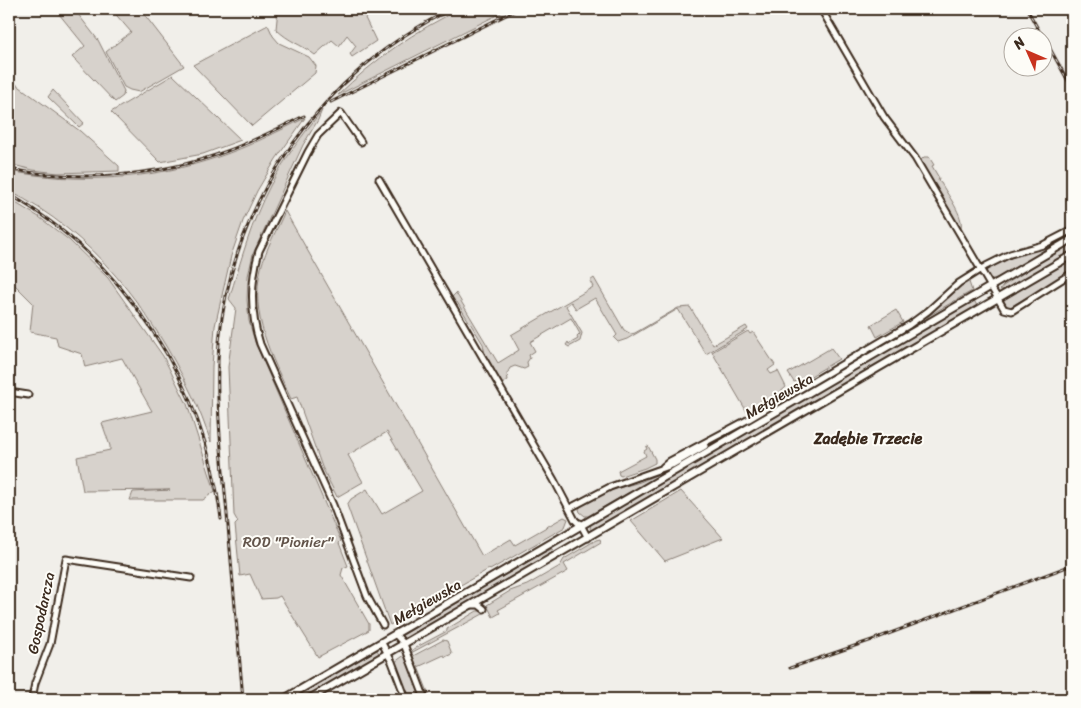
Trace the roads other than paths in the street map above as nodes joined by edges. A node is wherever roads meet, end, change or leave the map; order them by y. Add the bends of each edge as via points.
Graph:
1 (821, 9) edge
2 (361, 142) dead end
3 (378, 179) dead end
4 (1072, 230) edge
5 (1072, 239) edge
6 (1072, 255) edge
7 (980, 269) junction
8 (1072, 273) edge
9 (990, 287) junction
10 (998, 299) junction
11 (9, 392) edge
12 (28, 395) dead end
13 (570, 508) junction
14 (575, 520) junction
15 (581, 526) junction
16 (574, 530) junction
17 (588, 538) junction
18 (552, 543) junction
19 (556, 556) junction
20 (191, 578) dead end
21 (383, 625) dead end
22 (396, 635) junction
23 (382, 642) junction
24 (404, 644) junction
25 (388, 653) junction
26 (32, 699) edge
27 (284, 699) edge
28 (309, 699) edge
29 (406, 699) edge
30 (425, 699) edge

1 - 7 street via 884,117 915,158
2 - 21 street via 341,114 318,135 260,251 251,297 260,344
3 - 13 street
4 - 7 street, Mełgiewska
5 - 9 main road, Mełgiewska
6 - 10 main road, Mełgiewska
7 - 9 street
7 - 13 street, Mełgiewska via 915,322 749,419 677,456 663,467 610,487
8 - 10 street via 1012,311 1004,309
9 - 10 street
9 - 15 main road, Mełgiewska
10 - 17 main road, Mełgiewska
11 - 12 street
13 - 14 street
13 - 15 street
14 - 15 street
14 - 16 main road
15 - 16 main road, Mełgiewska
15 - 17 street
16 - 18 main road, Mełgiewska
17 - 19 main road, Mełgiewska
18 - 19 main road via 560,547
18 - 22 main road, Mełgiewska
19 - 24 main road, Mełgiewska
20 - 26 street, Gospodarcza via 66,559 50,644
22 - 23 main road, Mełgiewska
22 - 24 street
23 - 25 street
23 - 27 main road, Mełgiewska
24 - 25 main road, Mełgiewska
24 - 30 street
25 - 28 main road, Mełgiewska
25 - 29 street

